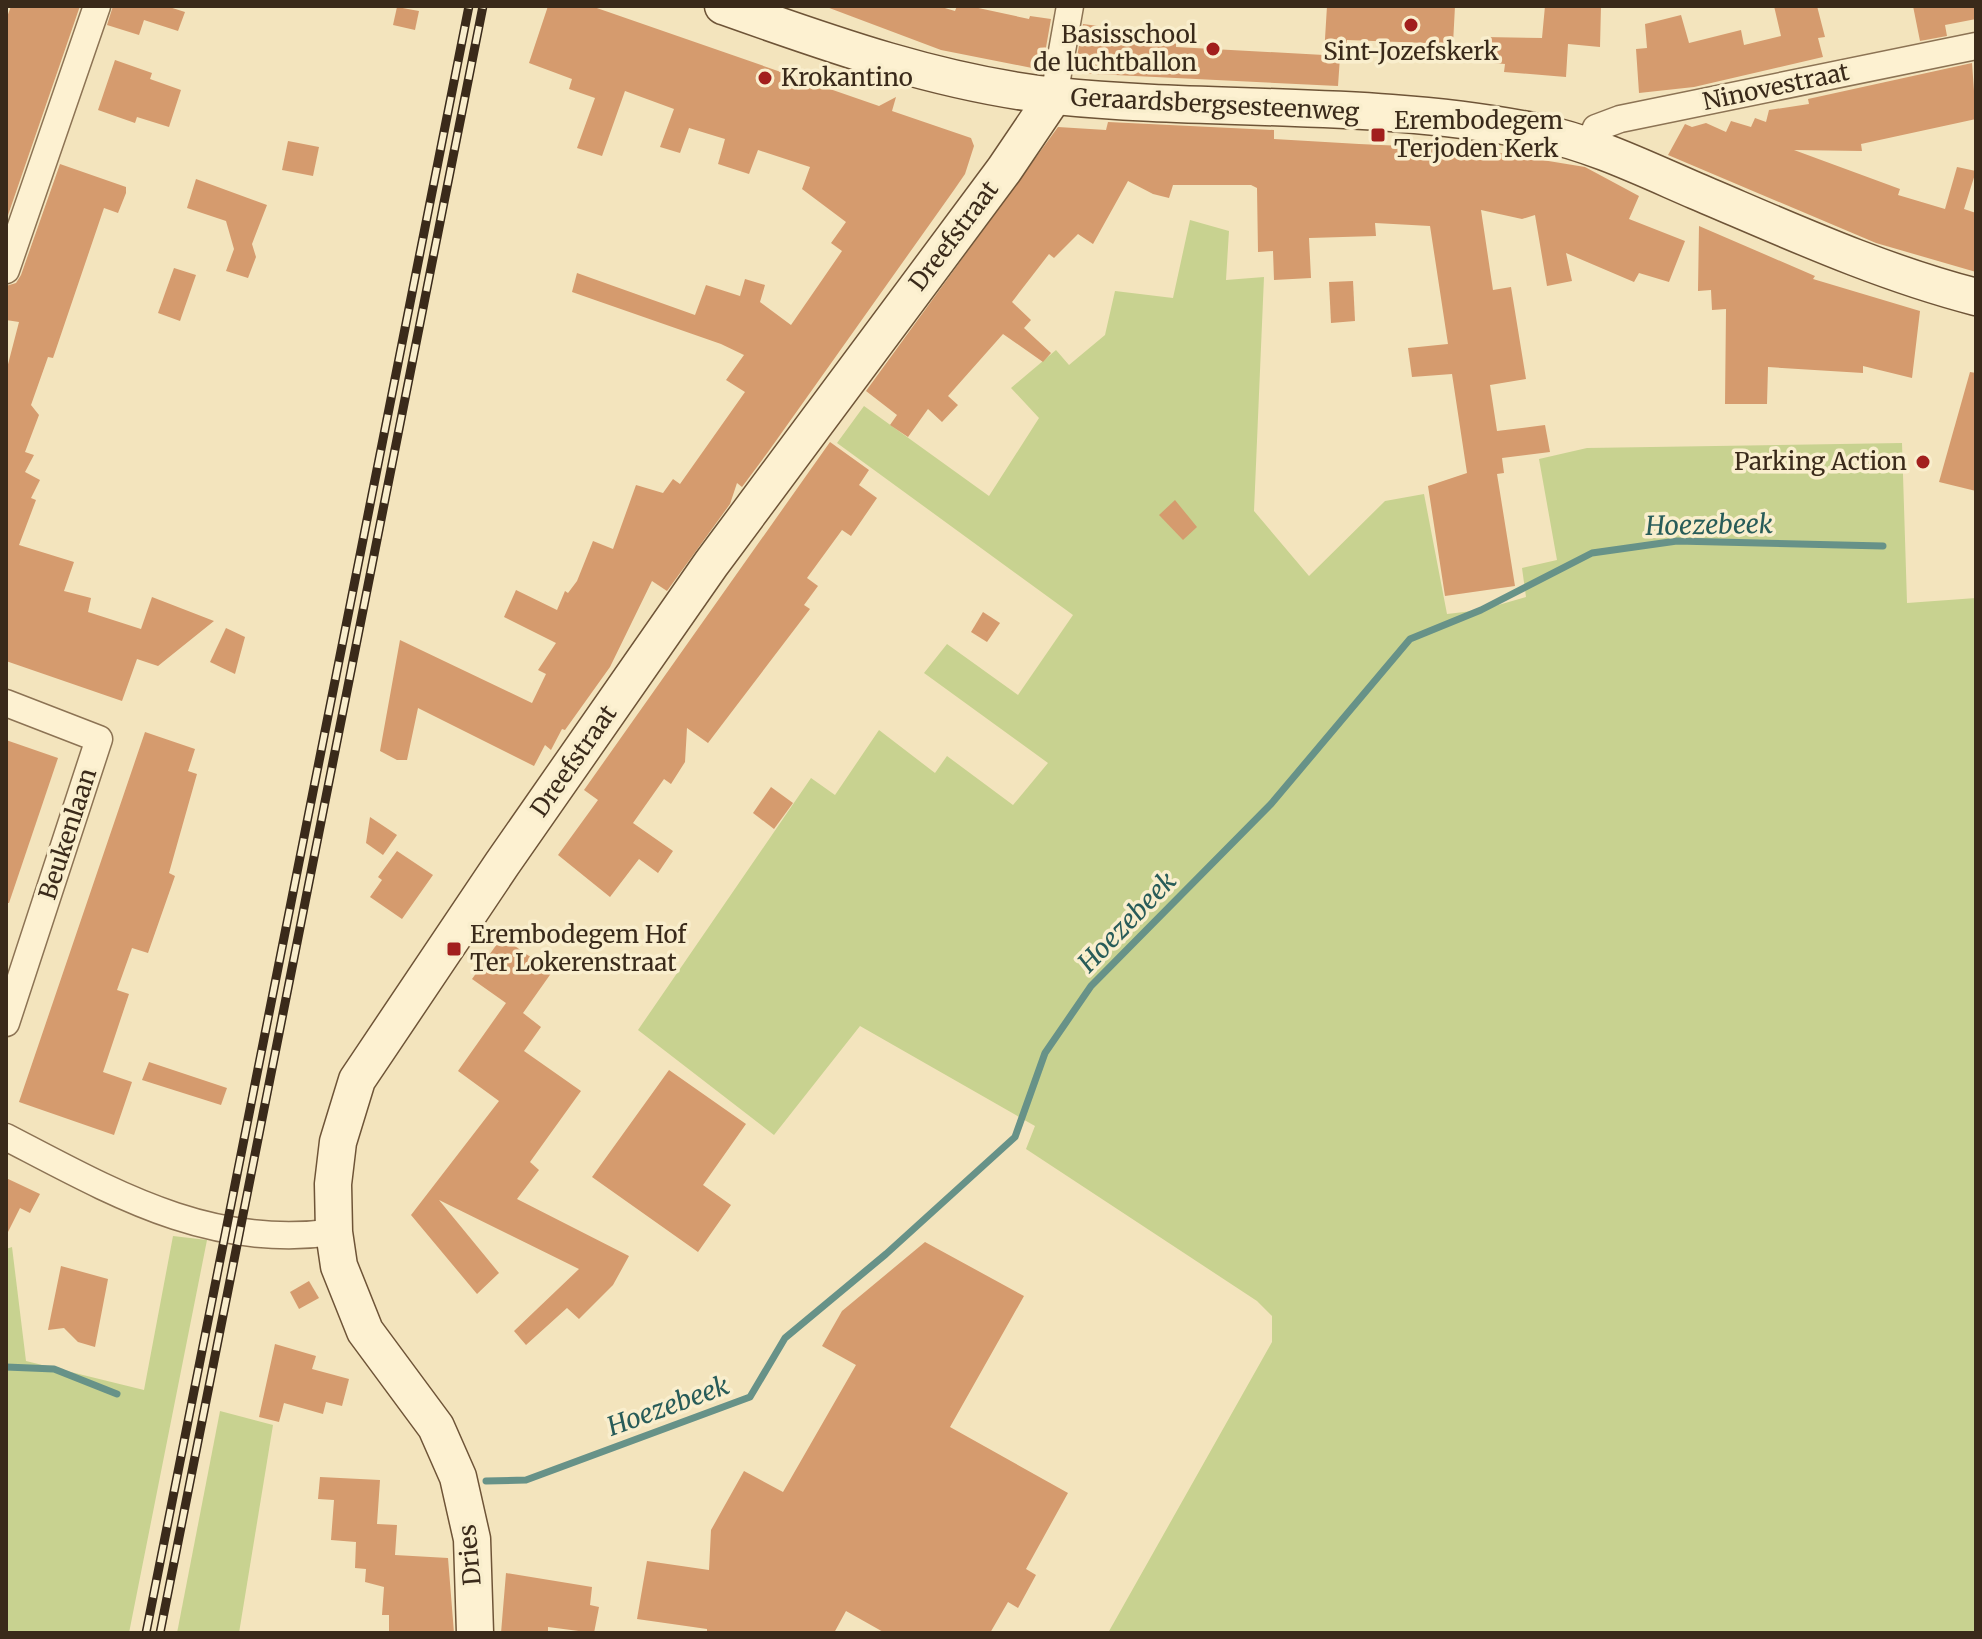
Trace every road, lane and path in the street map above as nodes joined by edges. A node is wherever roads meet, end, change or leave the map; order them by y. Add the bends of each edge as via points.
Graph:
1 (97, 6) edge
2 (723, 6) edge
3 (1070, 6) edge
4 (1976, 46) edge
5 (1054, 96) junction
6 (1588, 146) junction
7 (6, 270) edge
8 (1976, 297) edge
9 (6, 703) edge
10 (6, 1023) edge
11 (6, 1137) edge
12 (334, 1232) junction
13 (458, 1477) joint
14 (475, 1633) edge

1 - 7 street
2 - 5 street, Geraardsbergsesteenweg via 935,74
3 - 5 street
4 - 6 street, Ninovestraat via 1620,119 1596,128
5 - 6 street, Geraardsbergsesteenweg via 1471,122
5 - 12 street, Dreefstraat via 711,564 357,1080 338,1142
6 - 8 street, Geraardsbergsesteenweg via 1825,246
9 - 10 street, Beukenlaan via 99,739
11 - 12 street via 125,1198 180,1219 279,1238
12 - 13 street, Dreefstraat via 348,1295 365,1331 436,1427
13 - 14 street, Dries via 472,1539

